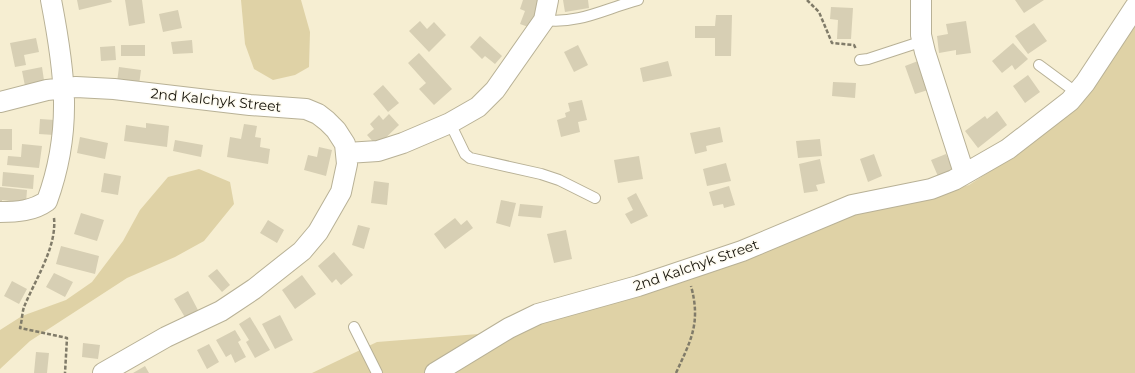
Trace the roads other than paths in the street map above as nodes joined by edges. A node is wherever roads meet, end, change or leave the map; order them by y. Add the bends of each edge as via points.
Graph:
1 (52, 0) edge
2 (548, 0) edge
3 (638, 0) edge
4 (921, 0) edge
5 (1135, 7) edge
6 (544, 20) junction
7 (922, 41) junction
8 (860, 60) road end
9 (1039, 65) dead end
10 (64, 88) junction
11 (1077, 93) junction
12 (0, 102) edge
13 (450, 123) junction
14 (347, 153) junction
15 (964, 173) junction
16 (595, 198) dead end
17 (0, 212) edge
18 (354, 327) dead end
19 (103, 373) edge
20 (377, 373) edge
21 (435, 373) edge

1 - 10 street
2 - 6 street
3 - 6 lane via 585,18 559,22
4 - 7 street
5 - 11 street, 2nd Kalchyk Street
6 - 13 street via 495,90 478,107
7 - 8 lane
7 - 15 street
9 - 11 lane
10 - 12 street, 2nd Kalchyk Street
10 - 14 street, 2nd Kalchyk Street via 114,89 306,109 318,114 336,130 345,144
10 - 17 street via 66,111 62,146 47,201 21,212
11 - 15 street, 2nd Kalchyk Street via 1008,149
13 - 14 street via 378,151
13 - 16 lane via 465,154 470,158 560,180
14 - 19 street, 2nd Kalchyk Street via 342,192 318,232 302,251 221,311 166,337
15 - 21 street, 2nd Kalchyk Street via 931,189 852,205 755,246 638,286 532,316
18 - 20 lane

